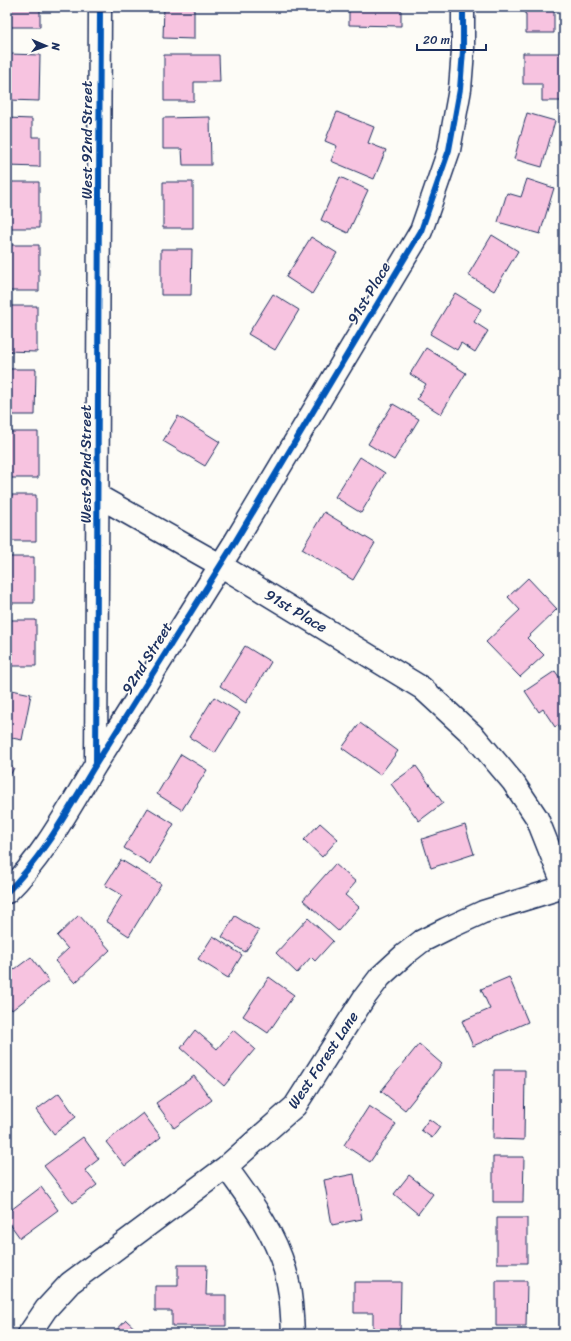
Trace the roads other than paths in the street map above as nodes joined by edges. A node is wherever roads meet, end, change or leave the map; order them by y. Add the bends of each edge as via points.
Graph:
1 (100, 7) edge
2 (463, 7) edge
3 (98, 496) junction
4 (220, 565) junction
5 (96, 764) junction
6 (564, 887) edge
7 (7, 892) edge
8 (226, 1167) junction
9 (29, 1334) edge
10 (293, 1334) edge

1 - 3 street, West 92nd Street
2 - 4 street, 91st Place via 460,89 449,150 421,231
3 - 4 street, West 92nd Street
3 - 5 street, West 92nd Street
4 - 5 street, 92nd Street
4 - 6 street, 91st Place via 422,688 475,737 513,782 537,818
5 - 7 street via 46,844 20,880
6 - 8 street, West Forest Lane via 483,912 428,938 404,955 380,977 364,998 295,1106
8 - 9 street, West Forest Lane via 70,1283 46,1309
8 - 10 street via 264,1221 276,1245 286,1271

